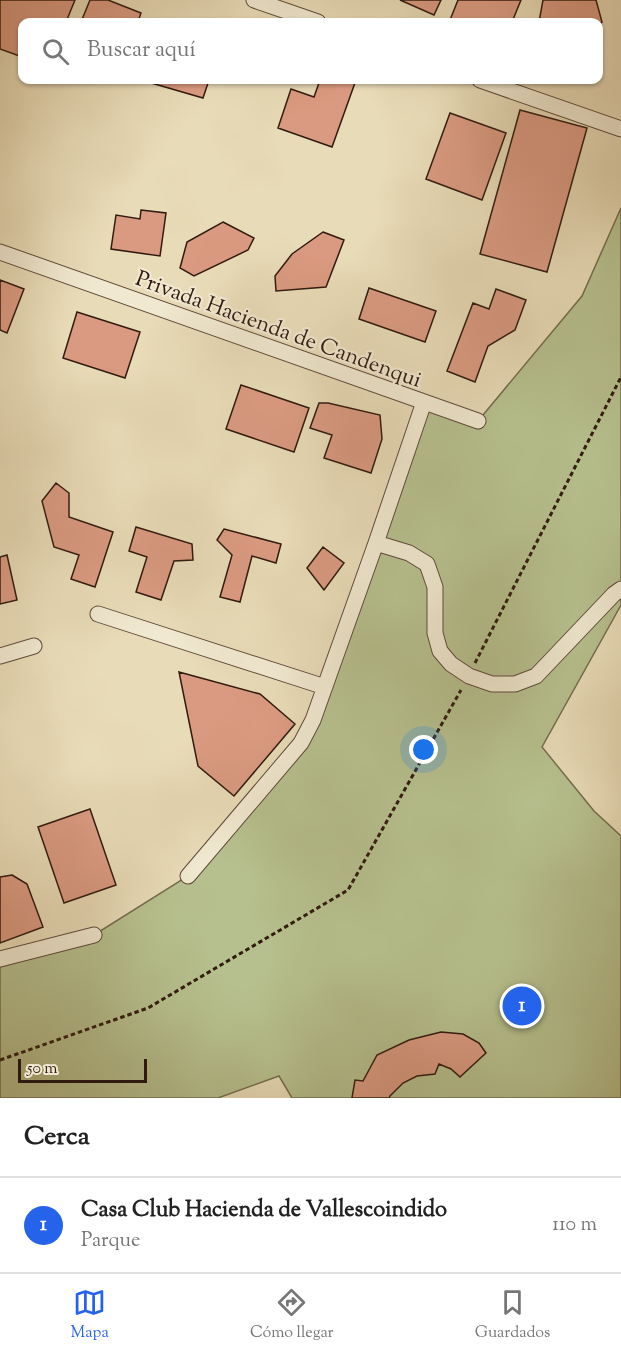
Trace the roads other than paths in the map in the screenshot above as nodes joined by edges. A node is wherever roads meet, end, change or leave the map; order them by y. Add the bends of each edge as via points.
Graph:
1 (254, 0) edge
2 (306, 18) edge
3 (492, 84) edge
4 (621, 129) edge
5 (0, 252) edge
6 (424, 402) junction
7 (478, 421) dead end
8 (376, 543) junction
9 (621, 589) edge
10 (98, 614) dead end
11 (34, 646) dead end
12 (0, 656) edge
13 (325, 687) junction
14 (188, 876) dead end
15 (94, 935) dead end
16 (0, 959) edge

1 - 2 street
3 - 4 street
5 - 6 street, Privada Hacienda de Candenqui
6 - 7 street
6 - 8 street, Privada Hacienda de Candenqui
8 - 9 street via 409,553 427,564 435,587 435,633 440,651 469,676 492,684 514,684 536,676
8 - 13 street
10 - 13 street
11 - 12 street
13 - 14 street via 301,743
15 - 16 street

